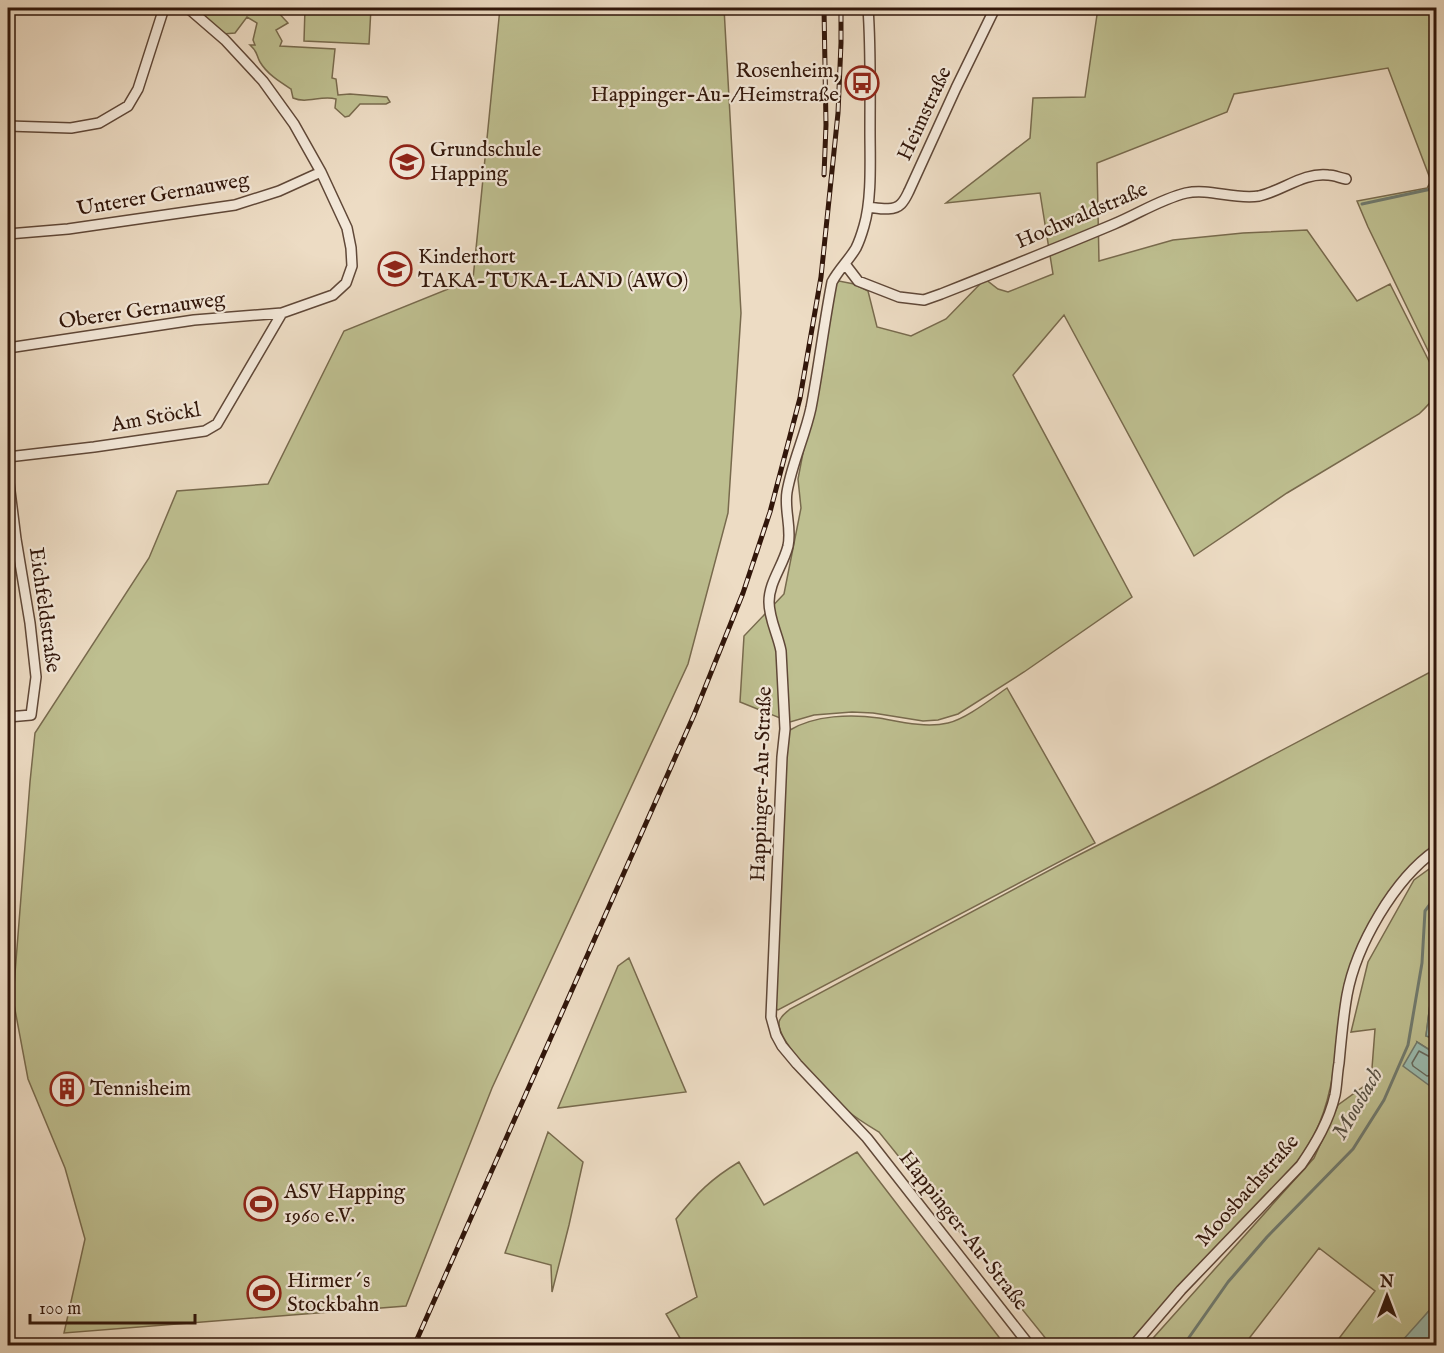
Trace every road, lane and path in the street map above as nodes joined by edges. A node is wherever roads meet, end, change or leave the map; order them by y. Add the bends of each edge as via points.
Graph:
1 (164, 8) edge
2 (188, 8) edge
3 (868, 8) edge
4 (995, 8) edge
5 (8, 126) edge
6 (321, 172) junction
7 (1346, 179) dead end
8 (868, 207) junction
9 (8, 234) edge
10 (845, 264) junction
11 (282, 313) junction
12 (8, 348) edge
13 (8, 457) edge
14 (8, 475) edge
15 (18, 546) junction
16 (8, 548) edge
17 (8, 717) edge
18 (1437, 850) edge
19 (1030, 1346) edge
20 (1133, 1346) edge

1 - 5 street via 138,89 128,106 99,123 71,128
2 - 6 street, Oberer Gernauweg via 263,81 294,124
3 - 8 street, Happinger-Au-Straße
4 - 8 street, Heimstraße via 901,204 889,209
6 - 9 street, Unterer Gernauweg via 234,205
6 - 11 street, Oberer Gernauweg via 347,228 352,266 346,283 333,295
7 - 10 street, Hochwaldstraße via 1327,174 1310,176 1275,191 1245,197 1188,193 924,300 899,297 858,281
8 - 10 street, Happinger-Au-Straße via 856,248
10 - 19 street, Happinger-Au-Straße via 832,282 810,409 788,490 788,547 769,602 781,651 785,729 771,1017 776,1035 796,1064 867,1138
11 - 12 street, Oberer Gernauweg via 194,320
11 - 13 street, Am Stöckl via 217,424 205,432
14 - 15 street, Eichfeldstraße
15 - 16 street
15 - 17 street, Eichfeldstraße via 36,677 31,715
18 - 20 street, Moosbachstraße via 1389,901 1362,948 1348,992 1335,1093 1315,1145 1301,1165

